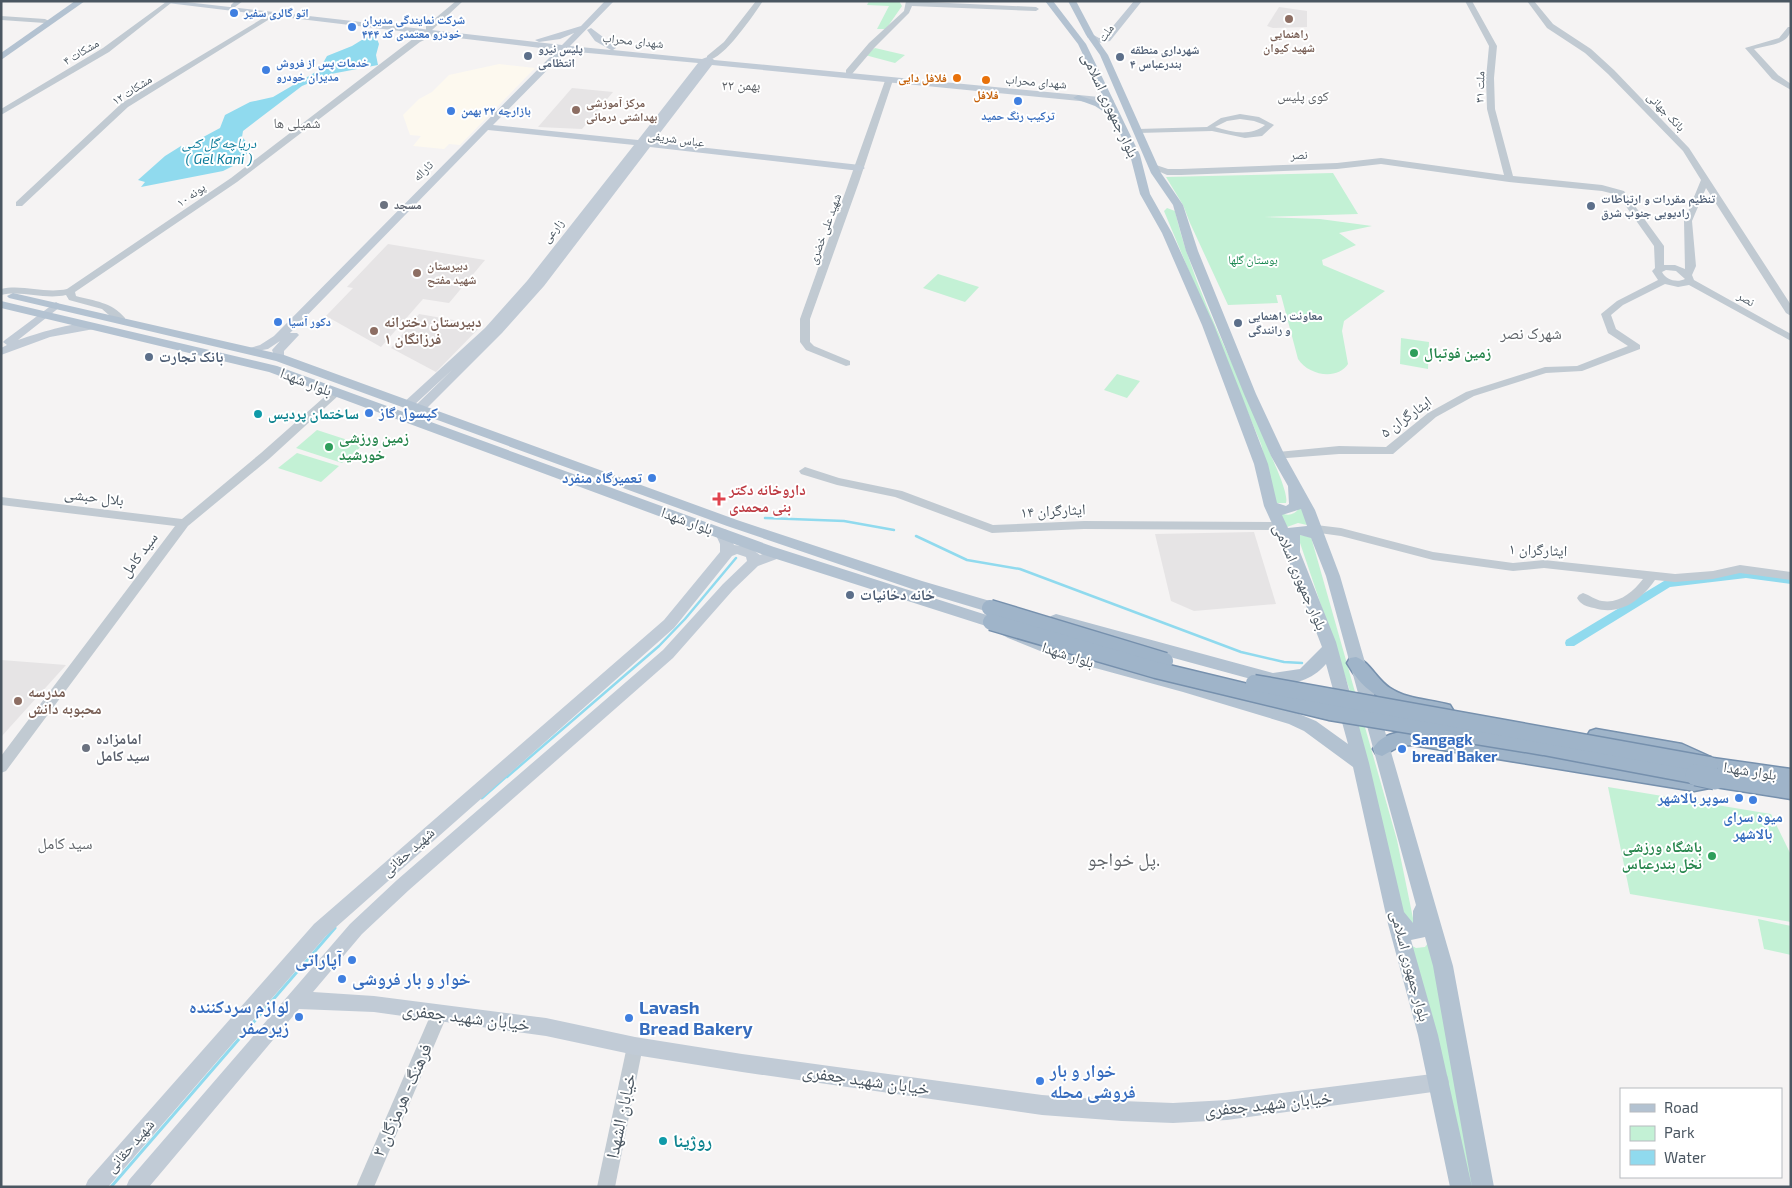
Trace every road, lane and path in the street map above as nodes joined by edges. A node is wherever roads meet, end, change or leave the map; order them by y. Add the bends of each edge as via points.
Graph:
1 (86, 1) edge
2 (155, 1) edge
3 (195, 1) edge
4 (460, 1) edge
5 (610, 1) edge
6 (619, 1) edge
7 (760, 1) edge
8 (930, 1) edge
9 (1049, 1) edge
10 (1063, 1) edge
11 (1138, 1) edge
12 (1145, 1) edge
13 (1468, 1) edge
14 (1530, 1) edge
15 (976, 2) edge
16 (1009, 2) edge
17 (73, 3) edge
18 (168, 3) junction
19 (909, 3) edge
20 (236, 4) edge
21 (1074, 4) edge
22 (1036, 8) dead end
23 (272, 15) junction
24 (1, 18) edge
25 (45, 21) junction
26 (1063, 21) junction
27 (593, 23) junction
28 (1791, 29) edge
29 (413, 31) junction
30 (432, 31) junction
31 (1090, 35) junction
32 (417, 40) junction
33 (1111, 40) junction
34 (535, 43) junction
35 (571, 46) junction
36 (1, 49) edge
37 (608, 49) junction
38 (1104, 55) junction
39 (1, 57) edge
40 (561, 60) junction
41 (708, 60) junction
42 (849, 72) junction
43 (888, 80) junction
44 (1101, 84) junction
45 (1791, 88) edge
46 (1078, 96) junction
47 (1104, 98) junction
48 (1, 113) edge
49 (1118, 116) junction
50 (490, 128) junction
51 (1211, 128) junction
52 (1137, 130) junction
53 (644, 145) junction
54 (1153, 167) junction
55 (859, 171) junction
56 (1182, 172) junction
57 (1510, 179) junction
58 (1705, 180) junction
59 (1165, 188) junction
60 (1145, 194) junction
61 (19, 204) dead end
62 (1181, 214) junction
63 (397, 215) junction
64 (408, 216) junction
65 (379, 233) junction
66 (391, 233) junction
67 (1167, 233) junction
68 (1659, 268) junction
69 (1689, 278) junction
70 (1665, 280) junction
71 (70, 291) junction
72 (1, 293) edge
73 (1, 304) edge
74 (52, 310) junction
75 (1791, 313) edge
76 (121, 320) junction
77 (94, 326) junction
78 (1791, 338) edge
79 (264, 347) junction
80 (2, 350) edge
81 (250, 351) junction
82 (279, 354) junction
83 (846, 363) dead end
84 (335, 393) junction
85 (414, 406) junction
86 (1278, 456) junction
87 (805, 471) dead end
88 (1292, 482) junction
89 (1, 501) edge
90 (1271, 506) junction
91 (184, 523) junction
92 (1279, 526) junction
93 (1317, 532) junction
94 (722, 533) junction
95 (727, 553) junction
96 (777, 554) junction
97 (1294, 556) junction
98 (753, 563) junction
99 (1791, 576) edge
100 (1651, 577) junction
101 (1583, 598) dead end
102 (991, 615) junction
103 (1329, 649) junction
104 (1356, 662) junction
105 (1289, 678) junction
106 (1429, 707) junction
107 (1293, 719) junction
108 (1432, 740) junction
109 (528, 746) junction
110 (1382, 749) junction
111 (548, 758) junction
112 (1361, 763) junction
113 (1, 767) edge
114 (1712, 772) junction
115 (1791, 777) edge
116 (1791, 791) edge
117 (1418, 874) junction
118 (1396, 917) junction
119 (294, 1000) junction
120 (440, 1013) junction
121 (635, 1046) junction
122 (1440, 1082) junction
123 (95, 1187) edge
124 (136, 1187) edge
125 (365, 1187) edge
126 (606, 1187) edge
127 (1461, 1187) edge
128 (1483, 1187) edge

1 - 17 main road
2 - 18 main road, شهدای محراب
3 - 20 main road, شهدای محراب
4 - 30 street, پونه ۱۰
5 - 27 main road, ثاراله
6 - 27 main road, ثاراله
7 - 41 street via 727,44
8 - 15 street
9 - 10 main road
9 - 26 main road, بلوار جمهوری اسلامی
11 - 33 main road, ملت
12 - 33 main road, ملت
13 - 57 street, ملت ۳۱ via 1493,46 1491,110
14 - 58 street, بانک جهانی via 1550,26 1588,51 1611,72 1686,150
15 - 16 street
17 - 25 main road
17 - 39 main road
18 - 23 main road, شهدای محراب
18 - 48 street, مشکات ۴ via 106,50
19 - 22 street
19 - 42 street via 906,12 866,50
20 - 30 main road, شهدای محراب
21 - 26 main road via 1062,9
21 - 31 main road, بلوار جمهوری اسلامی
23 - 29 main road, شهدای محراب
23 - 61 street, مشکات ۱۲ via 125,105
24 - 25 street
25 - 36 main road
26 - 44 main road, بلوار جمهوری اسلامی via 1082,44
27 - 34 main road
27 - 35 main road, ثاراله
27 - 37 main road via 598,38
28 - 45 street via 1782,40 1749,48 1775,77
29 - 30 main road, شهدای محراب
29 - 32 street
30 - 32 street, پونه ۱۰
30 - 34 main road, شهدای محراب
31 - 33 main road, ملت via 1098,41
31 - 38 main road, بلوار جمهوری اسلامی
32 - 71 street, پونه ۱۰ via 229,184
33 - 38 main road, ملت
34 - 35 main road, شهدای محراب
34 - 40 main road via 544,52
35 - 37 main road, شهدای محراب
35 - 40 main road, ثاراله
37 - 40 main road
37 - 41 main road, شهدای محراب
38 - 52 main road, بلوار جمهوری اسلامی
40 - 50 main road, ثاراله
41 - 42 main road, شهدای محراب
41 - 43 main road, شهدای محراب
41 - 53 main road, زارعی
42 - 46 main road, شهدای محراب
43 - 46 main road, شهدای محراب
43 - 55 street, شهید علی خضری
44 - 46 main road via 1093,92
44 - 47 main road, بلوار جمهوری اسلامی
46 - 47 main road, شهدای محراب
46 - 49 main road
47 - 49 main road, بلوار جمهوری اسلامی
49 - 60 main road, بلوار جمهوری اسلامی via 1135,155
50 - 53 main road, عباس شریفی
50 - 63 main road, ثاراله
50 - 64 main road, ثاراله
51 - 51 street via 1245,136 1265,131 1270,125 1260,120 1235,117
51 - 52 street
52 - 54 main road, بلوار جمهوری اسلامی
53 - 55 main road, عباس شریفی
53 - 85 main road, زارعی via 557,254 490,330
54 - 56 street, نصر via 1166,172
54 - 59 main road, بلوار جمهوری اسلامی
55 - 83 street, شهید علی خضری via 805,319 805,342 810,348
56 - 57 street, نصر via 1382,161
56 - 59 street
57 - 68 street, نصر via 1602,188 1621,194 1659,246
58 - 69 street via 1688,221
58 - 75 street, بانک جهانی
59 - 60 main road via 1161,197
59 - 62 main road, بلوار جمهوری اسلامی
60 - 67 main road, بلوار جمهوری اسلامی
62 - 67 main road via 1170,205 1161,208
62 - 86 main road, بلوار جمهوری اسلامی via 1198,267
63 - 64 main road
63 - 65 main road, ثاراله
64 - 66 main road, ثاراله
65 - 66 main road via 387,230
65 - 79 main road, ثاراله via 278,338
66 - 82 main road, ثاراله
67 - 90 main road, بلوار جمهوری اسلامی via 1208,324 1262,464
68 - 69 street, نصر via 1677,269
68 - 70 street via 1657,274
69 - 70 street, نصر via 1680,284
69 - 78 street, نصر
70 - 86 street, ایثارگران ۵ via 1620,303 1606,314 1612,331 1636,347 1578,369 1546,370 1470,394 1432,415 1389,451 1339,450
71 - 72 street, پونه ۱۰ via 55,295 18,289
71 - 76 street via 72,298 110,308
72 - 74 main road, بلوار شهدا
73 - 74 main road, بلوار شهدا
74 - 76 main road, بلوار شهدا
74 - 77 main road, بلوار شهدا
74 - 80 main road
76 - 81 main road, بلوار شهدا
77 - 80 main road via 54,332
77 - 84 main road, بلوار شهدا via 241,360
79 - 81 main road, ثاراله
79 - 82 main road via 267,352
81 - 82 main road, بلوار شهدا
82 - 85 main road, بلوار شهدا
84 - 91 street, سید کامل
84 - 94 main road, بلوار شهدا
85 - 102 main road, بلوار شهدا
86 - 88 main road, بلوار جمهوری اسلامی
87 - 92 street, ایثارگران ۱۴ via 837,482 898,494 992,529 1084,525
88 - 90 main road via 1296,506 1285,512
88 - 93 main road, بلوار جمهوری اسلامی
89 - 91 street, بلال حبشی
90 - 92 main road, بلوار جمهوری اسلامی
91 - 113 street, سید کامل
92 - 97 main road, بلوار جمهوری اسلامی
93 - 97 main road via 1293,532
93 - 100 street, ایثارگران ۱ via 1341,532 1433,556 1513,567 1544,564
93 - 104 main road, بلوار جمهوری اسلامی via 1333,576
94 - 95 main road
94 - 96 main road, بلوار شهدا
95 - 98 main road via 735,549 745,550 754,556
95 - 109 main road, شهید حقانی via 669,624
96 - 98 main road, شهید حقانی
96 - 102 main road, بلوار شهدا
97 - 103 main road, بلوار جمهوری اسلامی
98 - 111 main road, شهید حقانی via 668,654
99 - 100 street, ایثارگران ۱ via 1740,569 1713,575
100 - 101 street via 1642,590 1616,607 1593,606
102 - 105 main road, بلوار شهدا via 1033,614 1273,679
102 - 107 main road, بلوار شهدا via 1020,639 1116,670
102 - 114 highway, bridge via 1156,670 1330,712
103 - 105 main road, بلوار شهدا via 1307,673
103 - 112 main road, بلوار جمهوری اسلامی
104 - 106 highway via 1382,694
104 - 110 main road, بلوار جمهوری اسلامی
105 - 107 main road via 1301,695 1302,704
106 - 108 highway via 1421,709 1414,720 1423,735
106 - 114 highway via 1656,745 1682,752
107 - 112 main road, بلوار شهدا via 1310,726
108 - 110 highway via 1396,739
108 - 114 highway via 1694,783
109 - 111 main road
109 - 123 main road, شهید حقانی via 320,930
110 - 117 main road, بلوار جمهوری اسلامی
111 - 119 main road, شهید حقانی via 356,929
112 - 118 main road, بلوار جمهوری اسلامی
114 - 115 highway, بلوار شهدا
114 - 116 highway, بلوار شهدا
117 - 118 main road via 1423,930 1408,932
117 - 128 main road, بلوار جمهوری اسلامی via 1443,966
118 - 122 main road, بلوار جمهوری اسلامی
119 - 120 main road, خیابان شهید جعفری via 374,1004
119 - 124 main road, شهید حقانی
120 - 121 main road, خیابان شهید جعفری via 546,1027
120 - 125 street, فرهنگ- هرمزگان ۳
121 - 122 main road, خیابان شهید جعفری via 1042,1105 1164,1113 1227,1110
121 - 126 street, خیابان الشهدا
122 - 127 main road, بلوار جمهوری اسلامی

